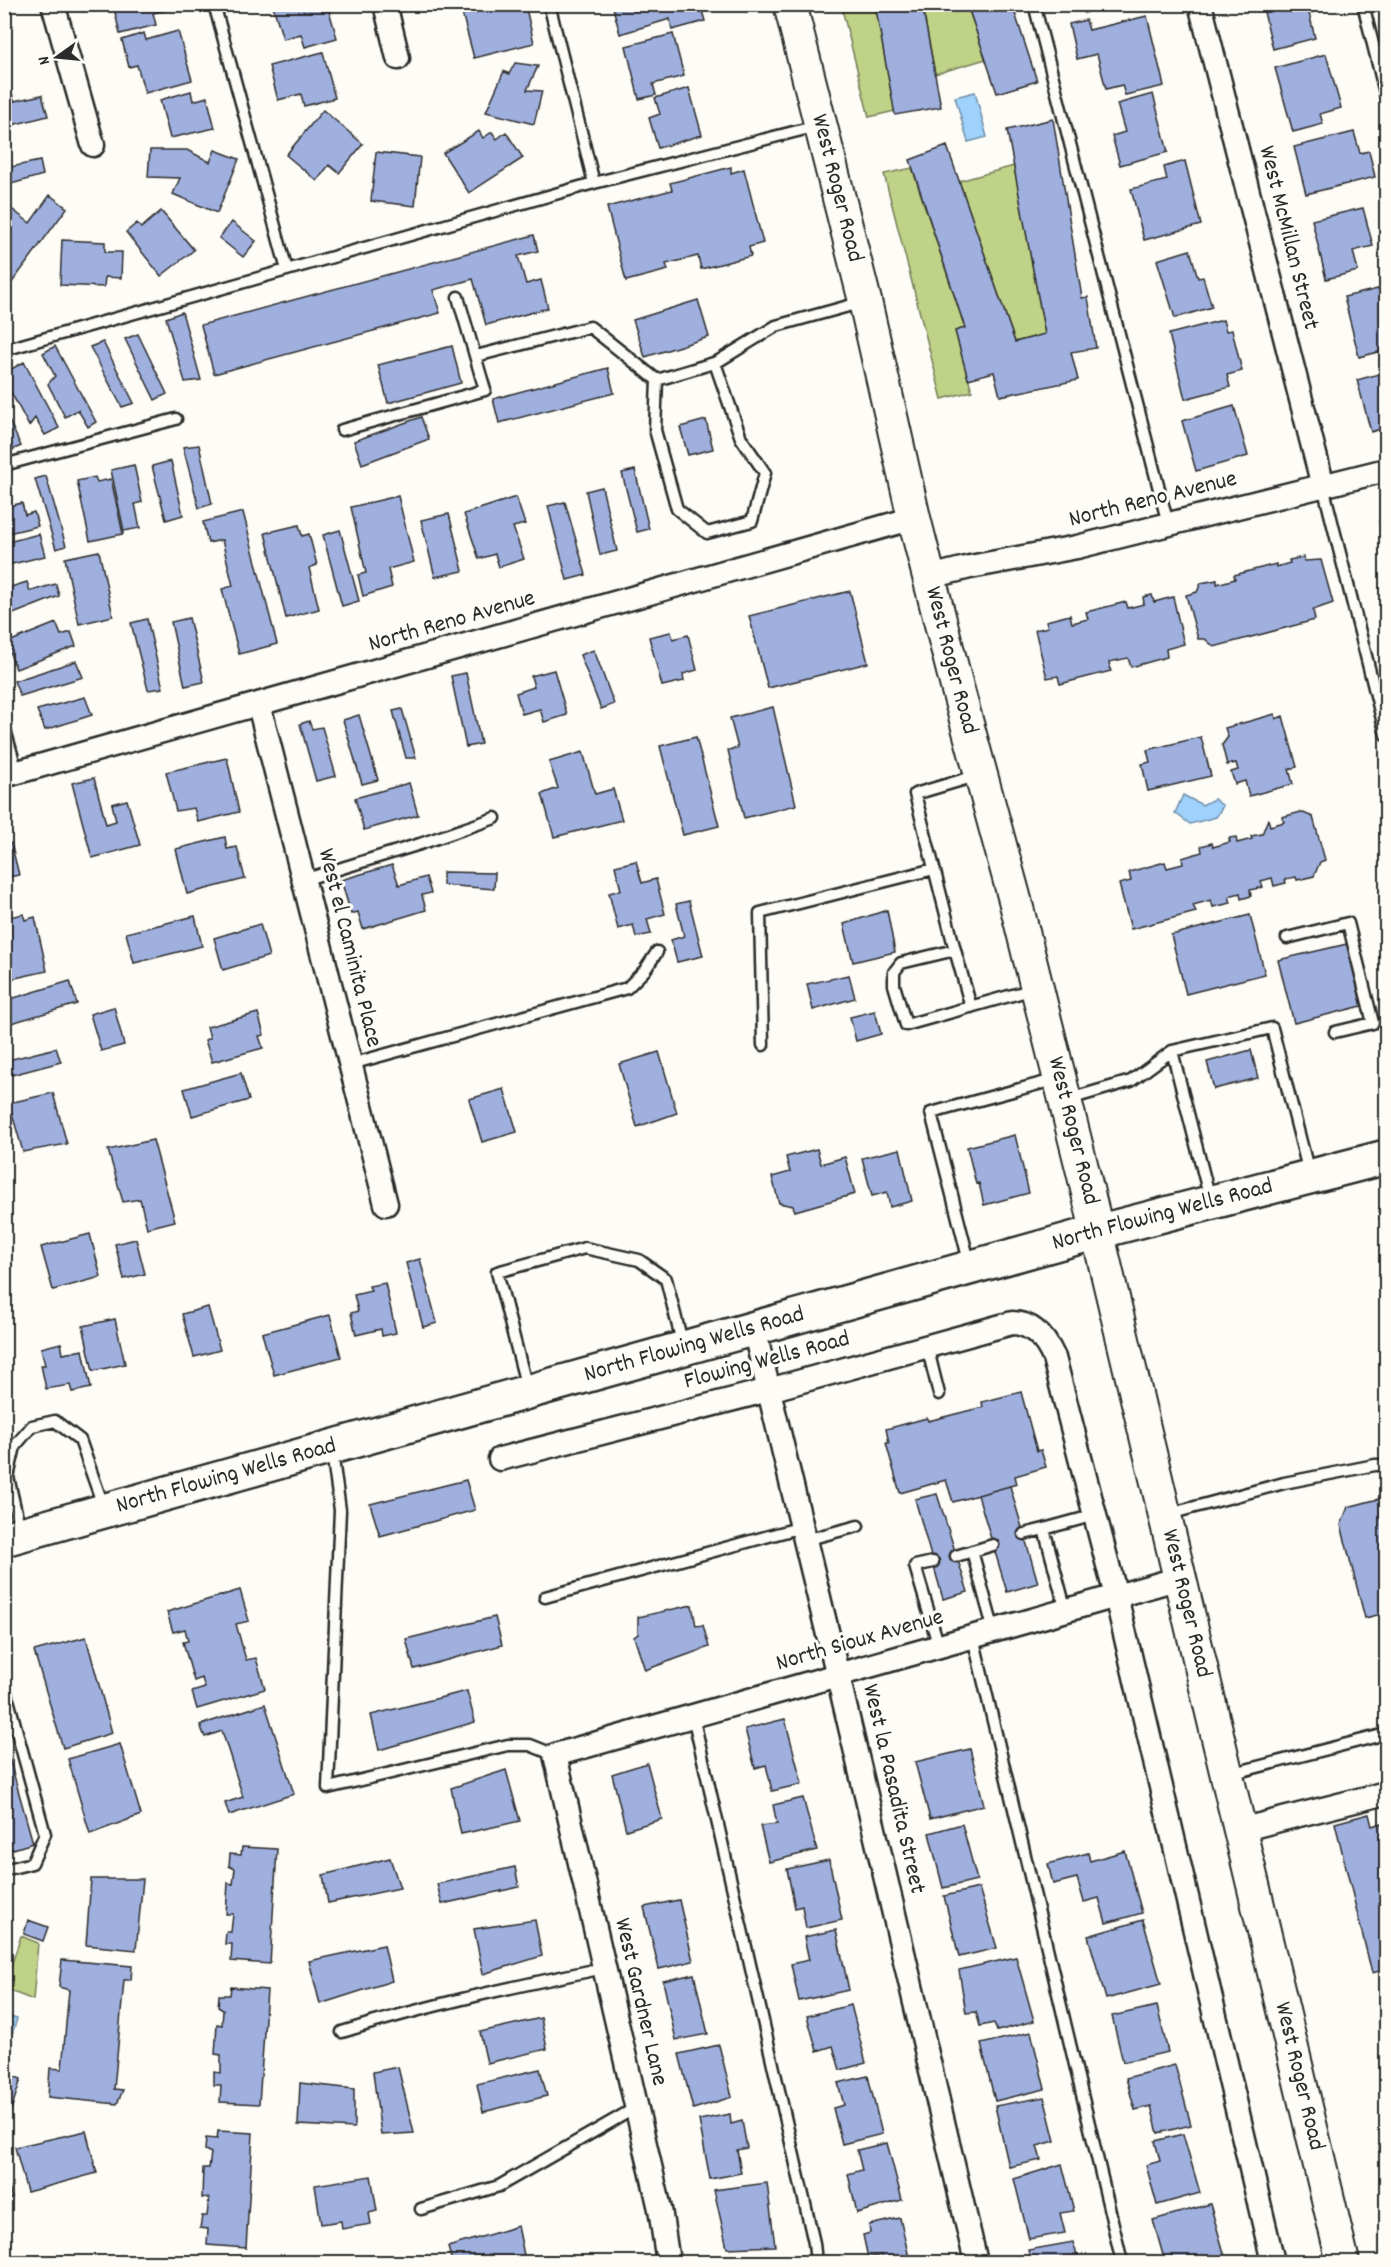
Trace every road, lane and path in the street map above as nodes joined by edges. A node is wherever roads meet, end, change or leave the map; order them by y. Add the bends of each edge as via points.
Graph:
1 (53, 4) edge
2 (214, 4) edge
3 (385, 4) edge
4 (549, 4) edge
5 (790, 4) edge
6 (1034, 4) edge
7 (1200, 4) edge
8 (1363, 4) edge
9 (398, 58) dead end
10 (1386, 97) edge
11 (820, 125) junction
12 (93, 145) dead end
13 (594, 183) junction
14 (287, 270) junction
15 (458, 297) dead end
16 (865, 301) junction
17 (4, 350) edge
18 (476, 356) junction
19 (715, 363) junction
20 (657, 380) junction
21 (176, 419) dead end
22 (342, 430) dead end
23 (4, 465) edge
24 (1386, 470) edge
25 (1323, 486) junction
26 (914, 518) junction
27 (1168, 524) junction
28 (930, 577) junction
29 (259, 705) junction
30 (4, 726) edge
31 (1386, 735) edge
32 (11, 774) edge
33 (982, 774) junction
34 (495, 818) dead end
35 (934, 869) junction
36 (303, 880) junction
37 (1287, 938) dead end
38 (955, 950) junction
39 (657, 952) dead end
40 (1037, 988) junction
41 (970, 1007) junction
42 (1335, 1032) dead end
43 (763, 1045) dead end
44 (1172, 1051) junction
45 (351, 1064) junction
46 (1062, 1089) junction
47 (1386, 1156) edge
48 (1310, 1176) junction
49 (1211, 1203) junction
50 (386, 1204) dead end
51 (1097, 1232) junction
52 (971, 1268) junction
53 (754, 1329) junction
54 (927, 1346) junction
55 (684, 1348) junction
56 (769, 1390) junction
57 (528, 1391) junction
58 (939, 1394) dead end
59 (332, 1447) junction
60 (500, 1459) dead end
61 (1386, 1465) edge
62 (105, 1512) junction
63 (1095, 1515) junction
64 (1165, 1515) junction
65 (858, 1526) dead end
66 (1044, 1529) junction
67 (804, 1533) junction
68 (1024, 1534) dead end
69 (13, 1537) edge
70 (993, 1545) dead end
71 (972, 1551) junction
72 (956, 1556) dead end
73 (933, 1562) dead end
74 (1180, 1578) junction
75 (1116, 1596) junction
76 (545, 1597) dead end
77 (1066, 1611) junction
78 (983, 1634) junction
79 (939, 1647) junction
80 (838, 1676) junction
81 (4, 1685) edge
82 (693, 1716) junction
83 (1386, 1734) edge
84 (555, 1755) junction
85 (1227, 1775) junction
86 (1386, 1793) edge
87 (1240, 1830) junction
88 (6, 1866) edge
89 (604, 1968) junction
90 (342, 2032) dead end
91 (637, 2107) junction
92 (422, 2209) dead end
93 (668, 2262) edge
94 (816, 2262) edge
95 (976, 2262) edge
96 (1122, 2262) edge
97 (1273, 2262) edge
98 (1343, 2262) edge

1 - 12 street
2 - 14 lane
3 - 9 street
4 - 13 lane
5 - 11 street, West Roger Road
6 - 27 lane
7 - 25 street, West McMillan Street
8 - 10 lane
11 - 13 lane
11 - 16 street, West Roger Road
13 - 14 lane
14 - 17 lane
15 - 18 lane
16 - 19 lane via 776,326
16 - 26 street, West Roger Road
18 - 20 lane via 590,327
18 - 22 lane via 485,390
19 - 20 lane
19 - 20 lane via 741,438 765,473 752,521 707,533 676,509 655,430
21 - 23 lane
24 - 25 street, North Reno Avenue
25 - 27 street, North Reno Avenue
25 - 31 lane
26 - 28 street, West Roger Road
26 - 29 street, North Reno Avenue
27 - 28 street, North Reno Avenue
28 - 33 street, West Roger Road
29 - 32 street, North Reno Avenue
29 - 36 street, West el Caminita Place
30 - 32 lane
33 - 35 lane via 915,794
33 - 40 street, West Roger Road
34 - 36 lane
35 - 38 lane
35 - 43 lane via 760,913
36 - 45 street, West el Caminita Place
37 - 42 lane via 1348,923 1374,1023
38 - 41 lane
38 - 41 lane via 901,963 894,972 894,985 906,1025
39 - 45 lane via 627,988
40 - 41 lane
40 - 46 street, West Roger Road
44 - 46 lane via 1131,1081
44 - 48 lane via 1272,1028
44 - 49 lane
45 - 50 street, West el Caminita Place
46 - 51 street, West Roger Road
46 - 52 lane via 931,1113
47 - 48 main road, North Flowing Wells Road
48 - 49 main road, North Flowing Wells Road
49 - 51 main road, North Flowing Wells Road
51 - 52 main road, North Flowing Wells Road
51 - 64 street, West Roger Road
52 - 53 main road, North Flowing Wells Road
53 - 55 main road, North Flowing Wells Road
53 - 56 street, West la Pasadita Street
54 - 56 street, Flowing Wells Road
54 - 58 lane
54 - 63 street, Flowing Wells Road via 1012,1323 1032,1328 1043,1338 1054,1358
55 - 57 main road, North Flowing Wells Road
55 - 57 lane via 666,1280 639,1260 585,1248 497,1272
56 - 60 street, Flowing Wells Road
56 - 67 street, West la Pasadita Street
57 - 59 main road, North Flowing Wells Road
59 - 62 main road, North Flowing Wells Road
59 - 84 lane via 340,1510 328,1788 508,1745 530,1745
61 - 64 lane via 1284,1483
62 - 69 main road, North Flowing Wells Road
62 - 69 lane via 80,1440 55,1421 32,1426 15,1446 8,1477
63 - 66 lane
63 - 75 street
64 - 74 street, West Roger Road
65 - 67 lane
66 - 68 lane
66 - 77 lane
67 - 76 lane
67 - 80 street, West la Pasadita Street
70 - 71 lane
71 - 72 lane
71 - 78 lane
73 - 79 lane via 915,1566
74 - 75 street, North Sioux Avenue
74 - 85 street, West Roger Road
75 - 77 street, North Sioux Avenue
75 - 97 street
77 - 78 street, North Sioux Avenue
78 - 79 street, North Sioux Avenue
78 - 96 lane
79 - 80 street, North Sioux Avenue
80 - 82 street, North Sioux Avenue
80 - 95 street, West la Pasadita Street
81 - 88 lane via 45,1834 32,1863
82 - 84 street, North Sioux Avenue
82 - 94 lane
83 - 85 lane
84 - 89 street, West Gardner Lane
85 - 87 street, West Roger Road
86 - 87 street
87 - 98 street, West Roger Road
89 - 90 lane via 489,1992
89 - 91 street, West Gardner Lane
91 - 92 lane via 499,2186
91 - 93 street, West Gardner Lane

